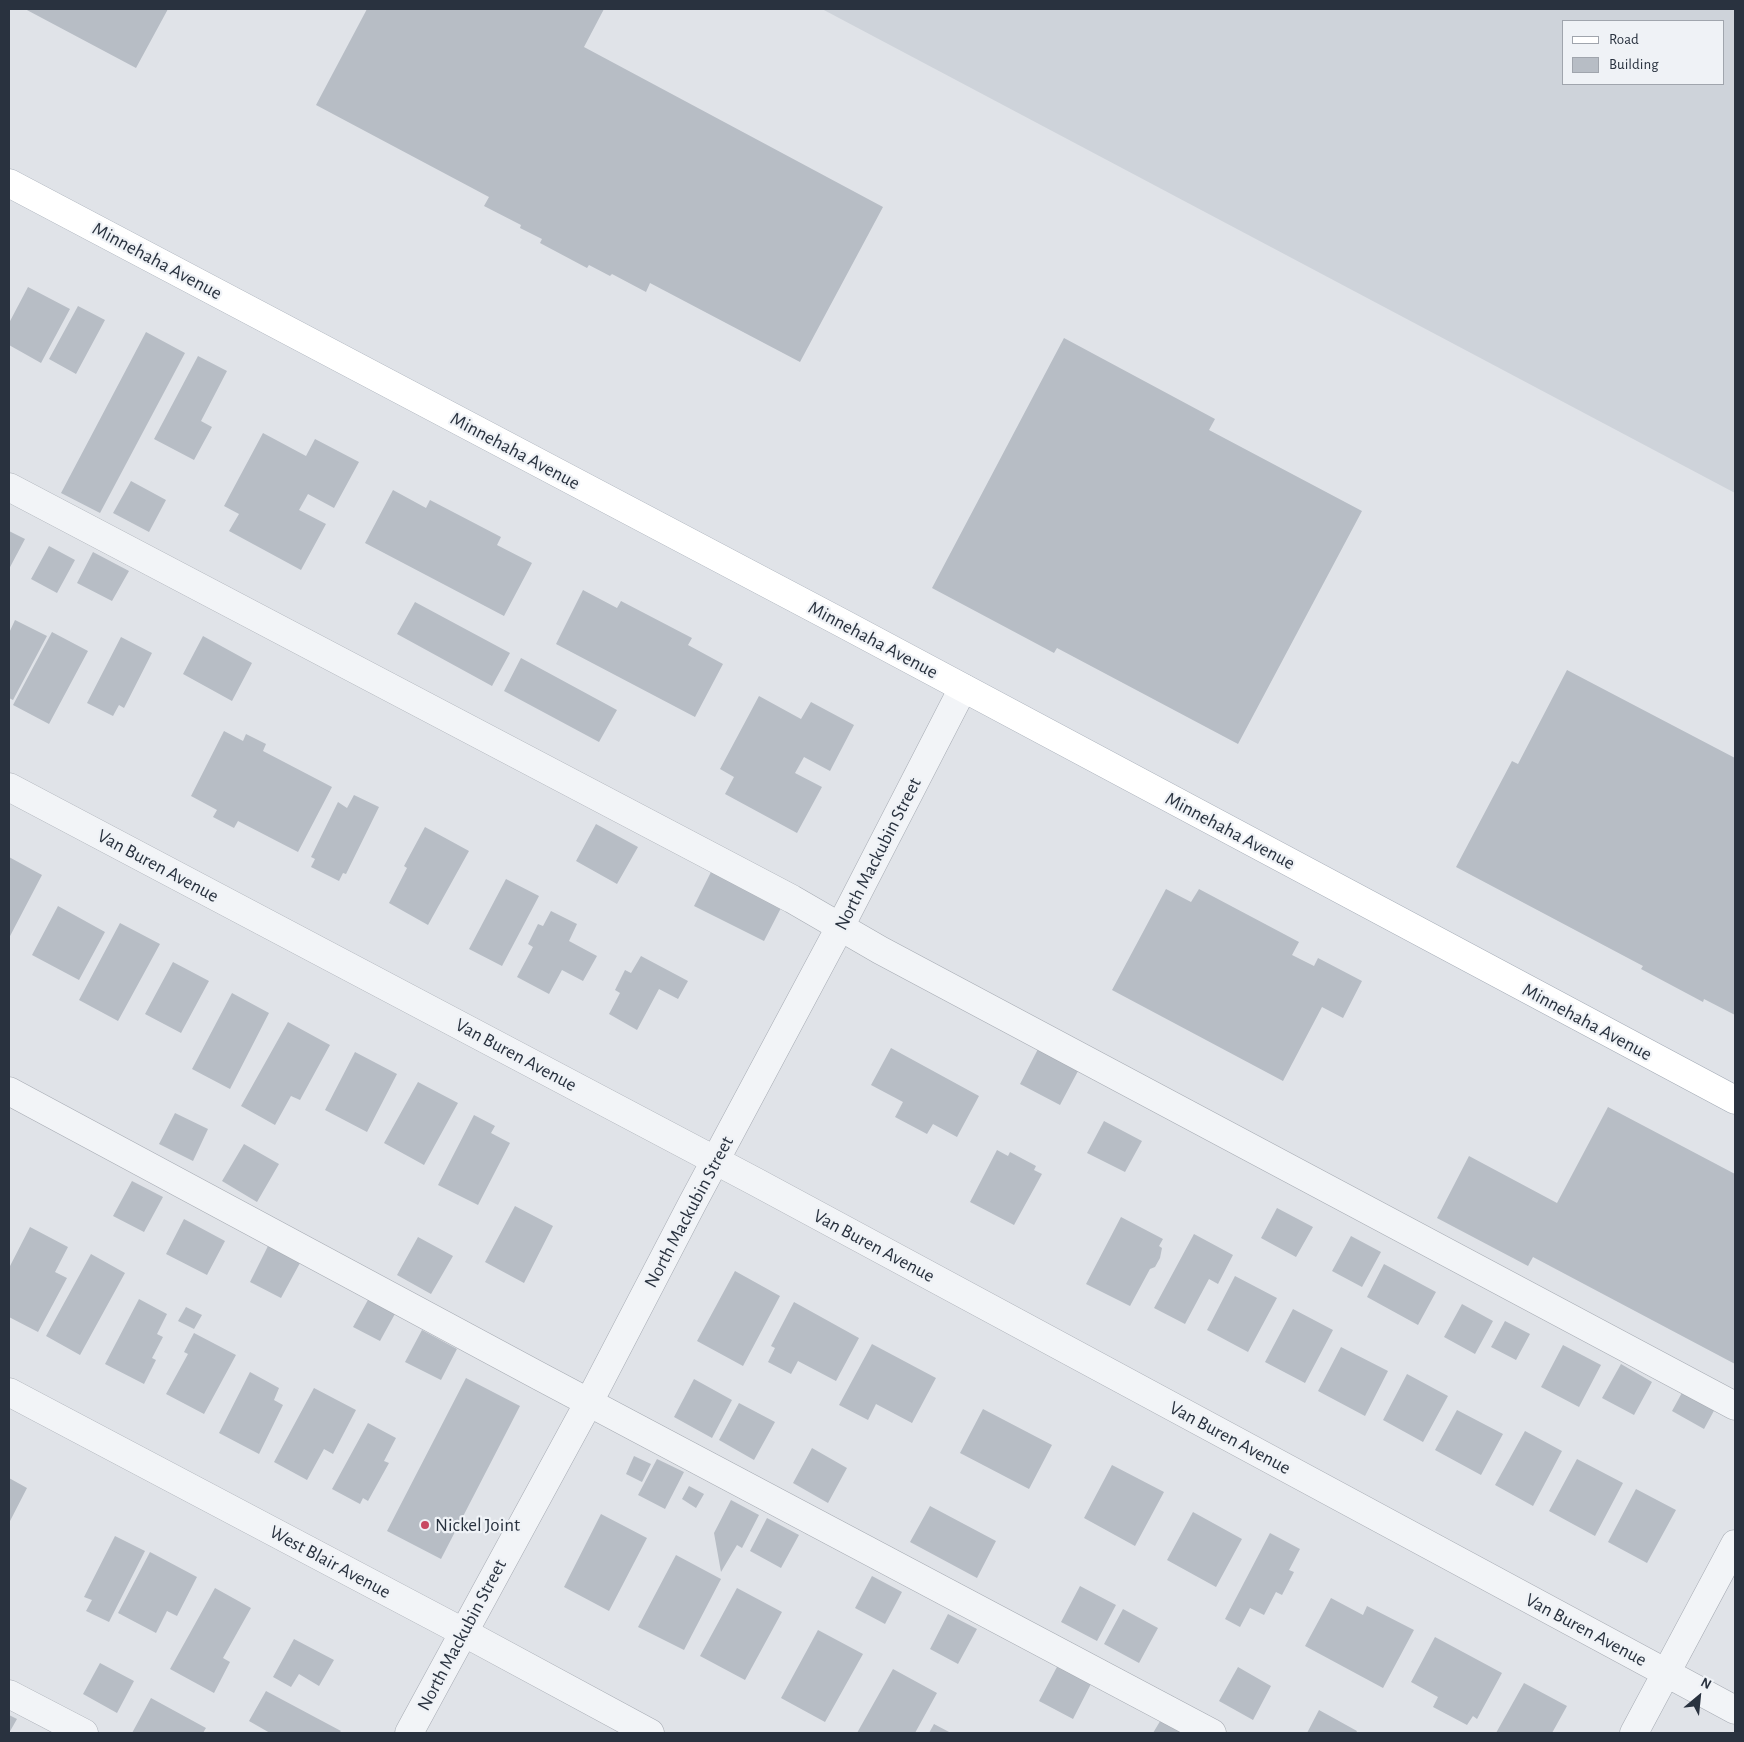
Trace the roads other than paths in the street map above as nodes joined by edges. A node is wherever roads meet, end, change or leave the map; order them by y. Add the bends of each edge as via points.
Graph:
1 (9, 184) edge
2 (9, 487) edge
3 (963, 688) junction
4 (9, 787) edge
5 (840, 927) junction
6 (9, 1091) edge
7 (1735, 1100) edge
8 (716, 1160) junction
9 (9, 1392) edge
10 (589, 1402) junction
11 (1735, 1406) edge
12 (1735, 1544) edge
13 (463, 1632) junction
14 (1666, 1673) junction
15 (9, 1694) edge
16 (1735, 1710) edge
17 (84, 1733) edge
18 (409, 1733) edge
19 (650, 1733) edge
20 (1212, 1733) edge
21 (1634, 1733) edge

1 - 3 main road, Minnehaha Avenue
2 - 5 street
3 - 5 street, North Mackubin Street
3 - 7 main road, Minnehaha Avenue
4 - 8 street, Van Buren Avenue
5 - 8 street, North Mackubin Street
5 - 11 street
6 - 10 street
8 - 10 street, North Mackubin Street
8 - 14 street, Van Buren Avenue
9 - 13 street, West Blair Avenue
10 - 13 street, North Mackubin Street
10 - 20 street
12 - 14 street
13 - 18 street, North Mackubin Street
13 - 19 street, West Blair Avenue
14 - 16 street, Van Buren Avenue
14 - 21 street
15 - 17 street

